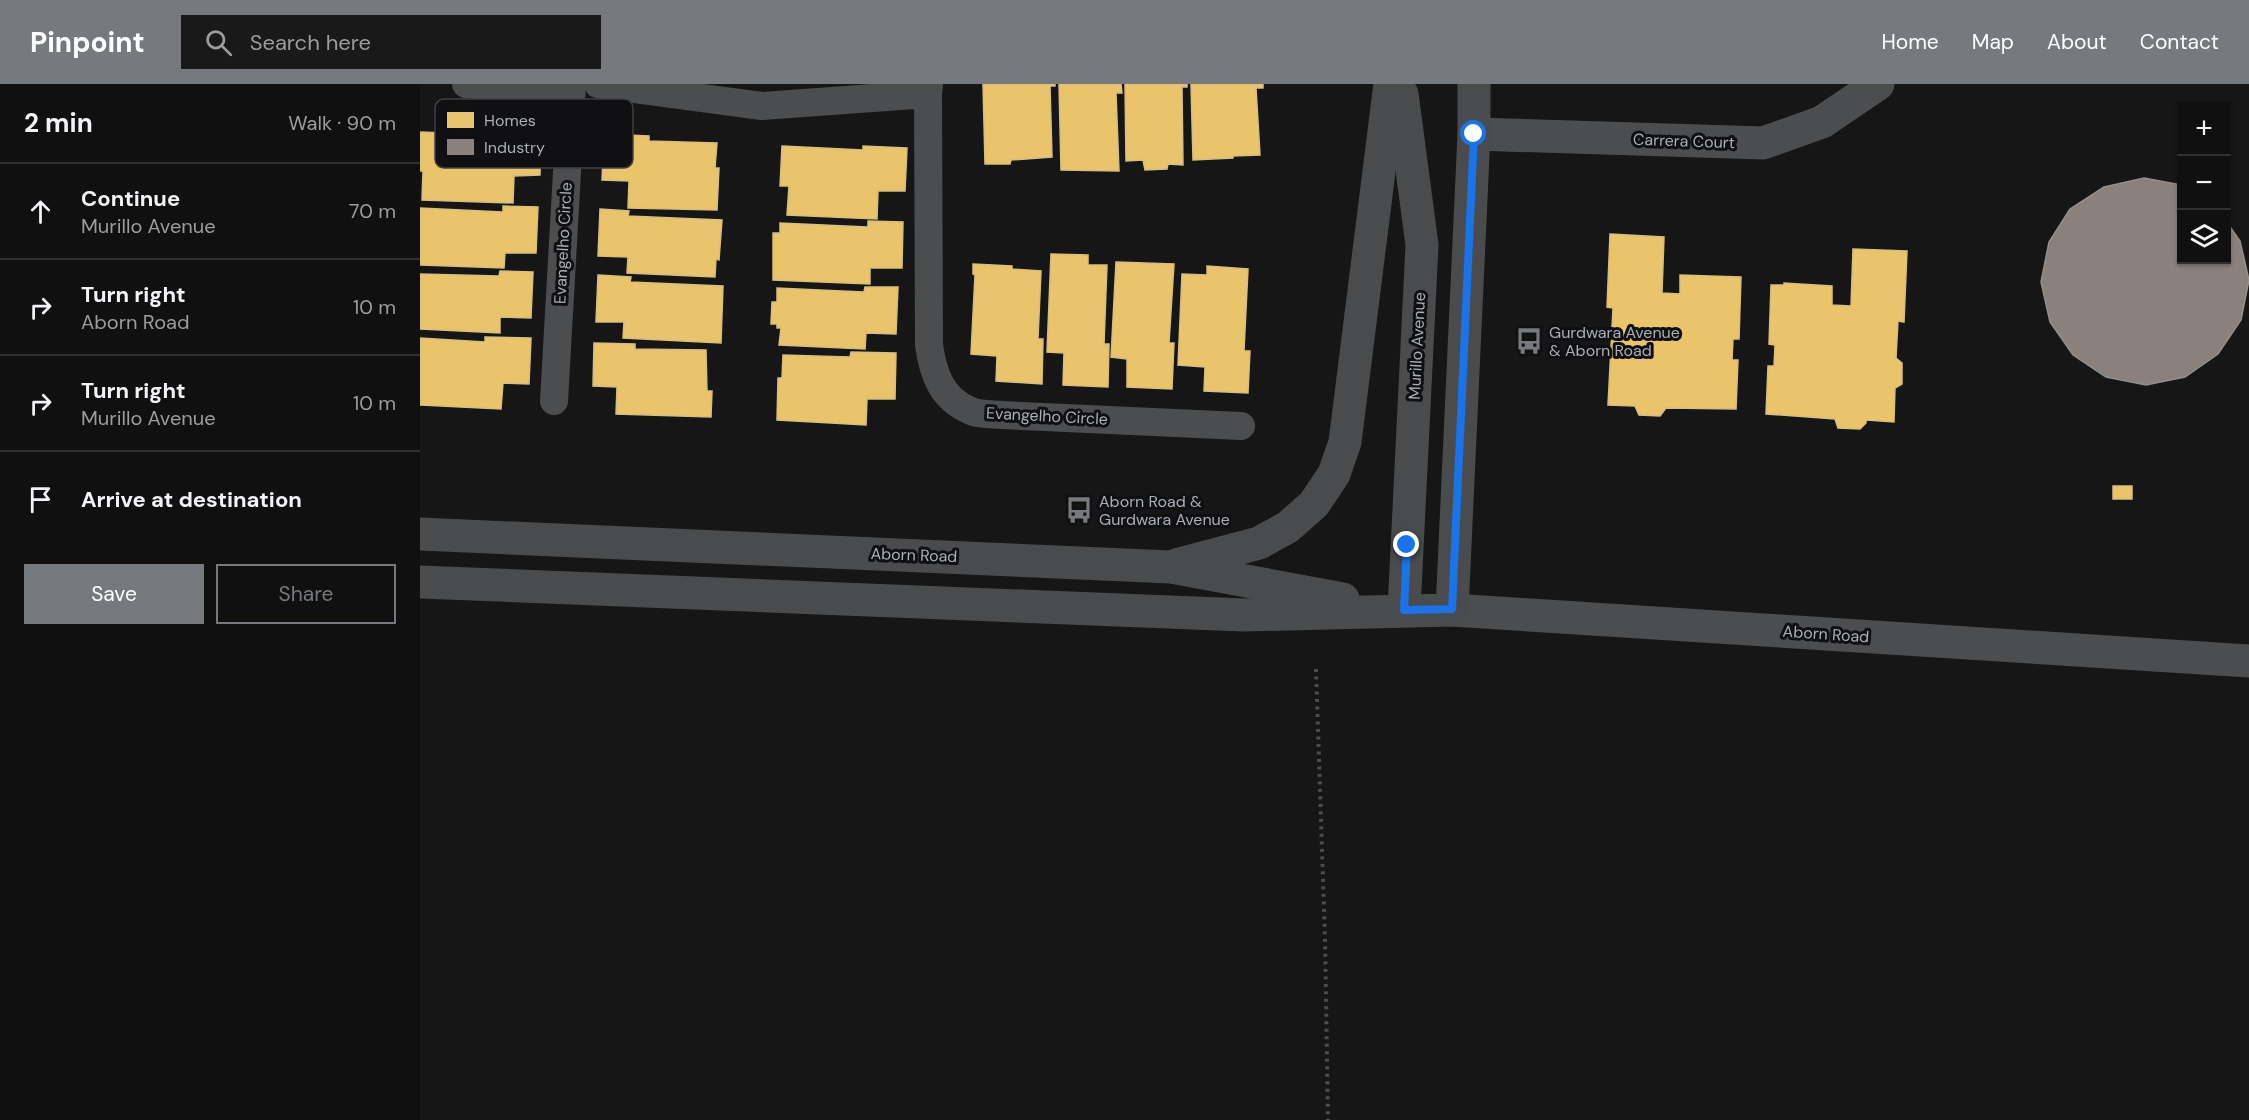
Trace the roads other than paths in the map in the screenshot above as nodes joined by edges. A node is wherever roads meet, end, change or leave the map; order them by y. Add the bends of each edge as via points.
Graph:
1 (466, 84) edge
2 (557, 84) edge
3 (572, 84) edge
4 (598, 84) edge
5 (1390, 84) edge
6 (1401, 84) edge
7 (1474, 84) edge
8 (1878, 84) edge
9 (928, 89) edge
10 (571, 99) edge
11 (1474, 134) junction
12 (567, 168) edge
13 (554, 401) dead end
14 (1241, 426) dead end
15 (420, 534) edge
16 (1171, 567) junction
17 (420, 582) edge
18 (1452, 609) junction
19 (1404, 610) junction
20 (2249, 661) edge

1 - 2 lane via 527,91
3 - 10 lane, Evangelho Circle
4 - 9 lane, Evangelho Circle via 762,106
5 - 16 main road via 1345,442 1334,474 1314,504 1288,527 1259,543
6 - 19 main road, Murillo Avenue via 1422,245
7 - 11 main road
8 - 11 street, Carrera Court via 1822,122 1763,143
9 - 14 lane, Evangelho Circle via 929,345 933,371 945,394 970,411 1002,415
11 - 18 main road
12 - 13 lane, Evangelho Circle
15 - 16 main road, Aborn Road
16 - 19 main road, Aborn Road
17 - 19 main road, Aborn Road via 1244,615
18 - 19 main road, Aborn Road
18 - 20 street, Aborn Road

